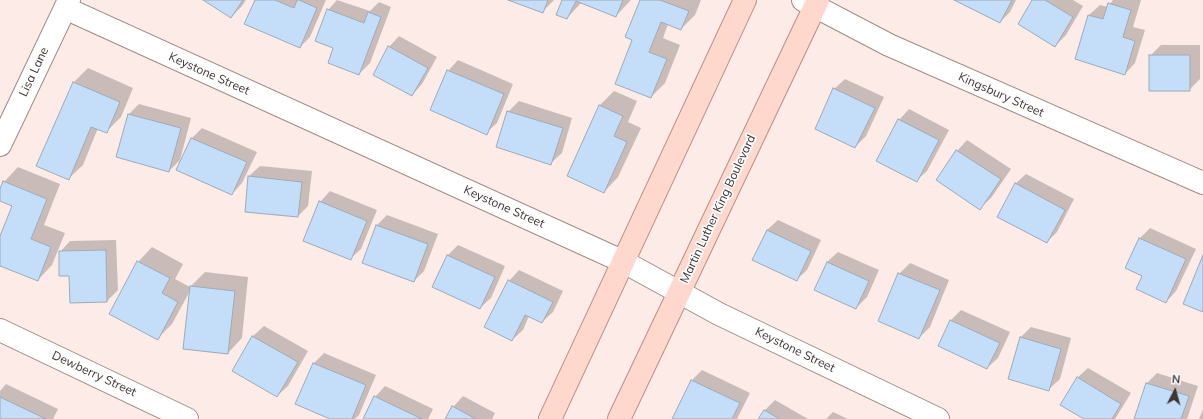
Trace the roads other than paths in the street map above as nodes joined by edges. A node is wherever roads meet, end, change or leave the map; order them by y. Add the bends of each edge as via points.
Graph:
1 (745, 0) edge
2 (812, 2) edge
3 (67, 4) edge
4 (0, 144) edge
5 (1203, 183) edge
6 (624, 262) junction
7 (679, 292) junction
8 (0, 330) edge
9 (187, 419) edge
10 (550, 419) edge
11 (619, 419) edge
12 (938, 419) edge

1 - 6 main road
2 - 5 street, Kingsbury Street via 889,45
2 - 7 main road, Martin Luther King Boulevard
3 - 4 street, Lisa Lane
3 - 6 street, Keystone Street
6 - 7 street, Keystone Street
6 - 10 main road
7 - 11 main road, Martin Luther King Boulevard
7 - 12 street, Keystone Street via 719,314
8 - 9 street, Dewberry Street

